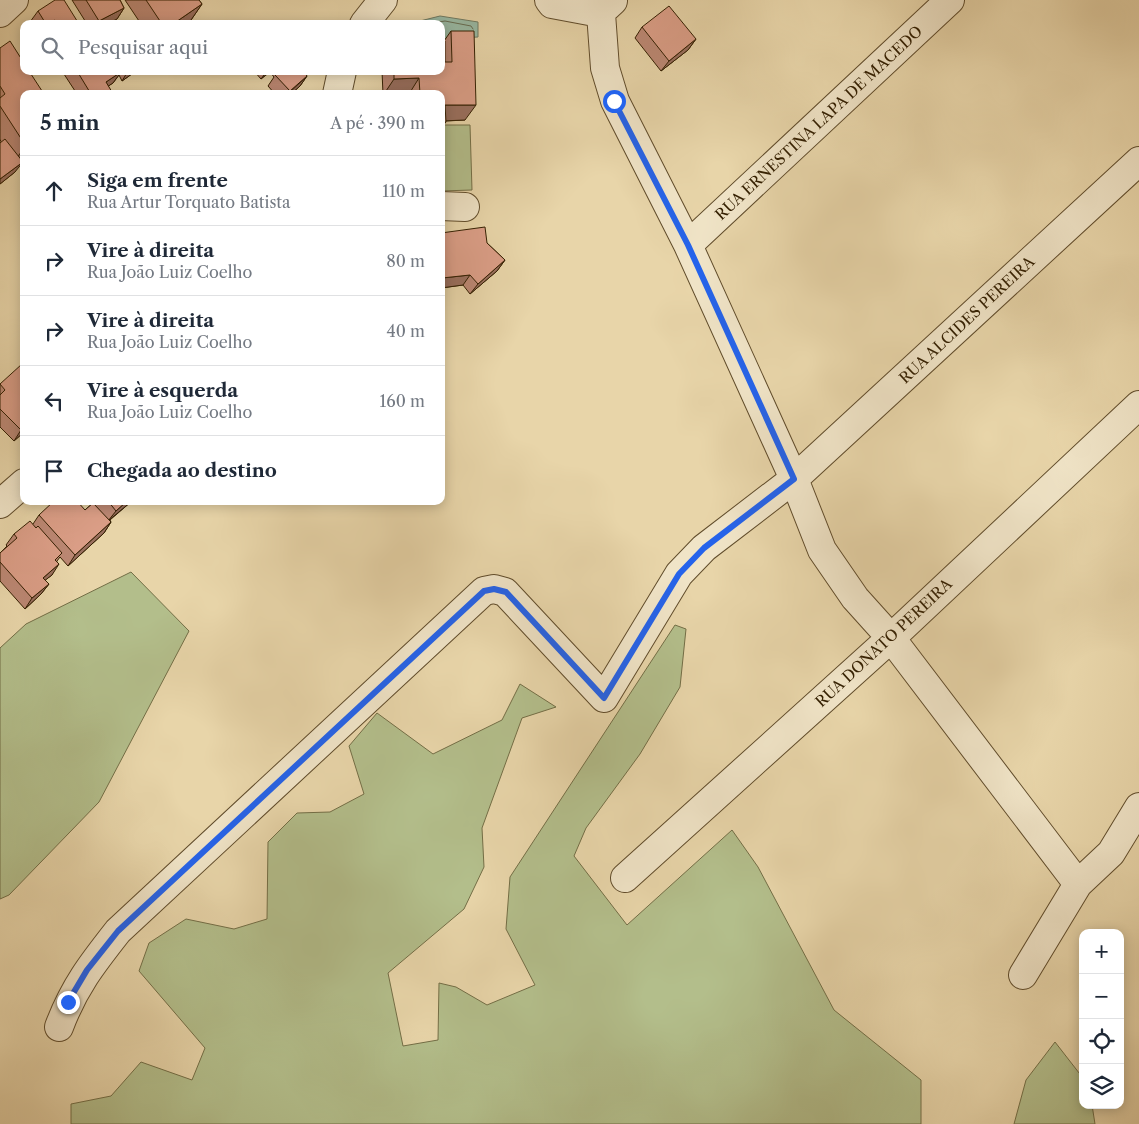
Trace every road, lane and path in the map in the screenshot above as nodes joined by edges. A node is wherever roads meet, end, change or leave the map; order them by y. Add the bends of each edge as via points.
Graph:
1 (14, 0) edge
2 (383, 0) edge
3 (549, 0) edge
4 (950, 0) edge
5 (605, 4) edge
6 (0, 13) edge
7 (367, 20) edge
8 (341, 75) edge
9 (337, 90) edge
10 (1139, 160) edge
11 (688, 245) junction
12 (1139, 405) edge
13 (794, 479) junction
14 (20, 486) edge
15 (0, 504) edge
16 (891, 638) junction
17 (1139, 807) edge
18 (625, 878) dead end
19 (1078, 884) junction
20 (1023, 975) dead end
21 (59, 1027) dead end

1 - 6 street
2 - 7 street
3 - 5 street via 552,4
4 - 11 street, RUA ERNESTINA LAPA DE MACEDO
5 - 11 street via 604,68 614,101
8 - 9 street
10 - 13 street, RUA ALCIDES PEREIRA
11 - 13 street
12 - 16 street, RUA DONATO PEREIRA
13 - 16 street via 822,550 855,598
13 - 21 street, RUA ALCIDES PEREIRA via 704,548 679,574 604,698 506,592 484,591 118,931 87,970 68,1002
14 - 15 street
16 - 18 street, RUA DONATO PEREIRA
16 - 19 street
17 - 19 street via 1111,853
19 - 20 street

